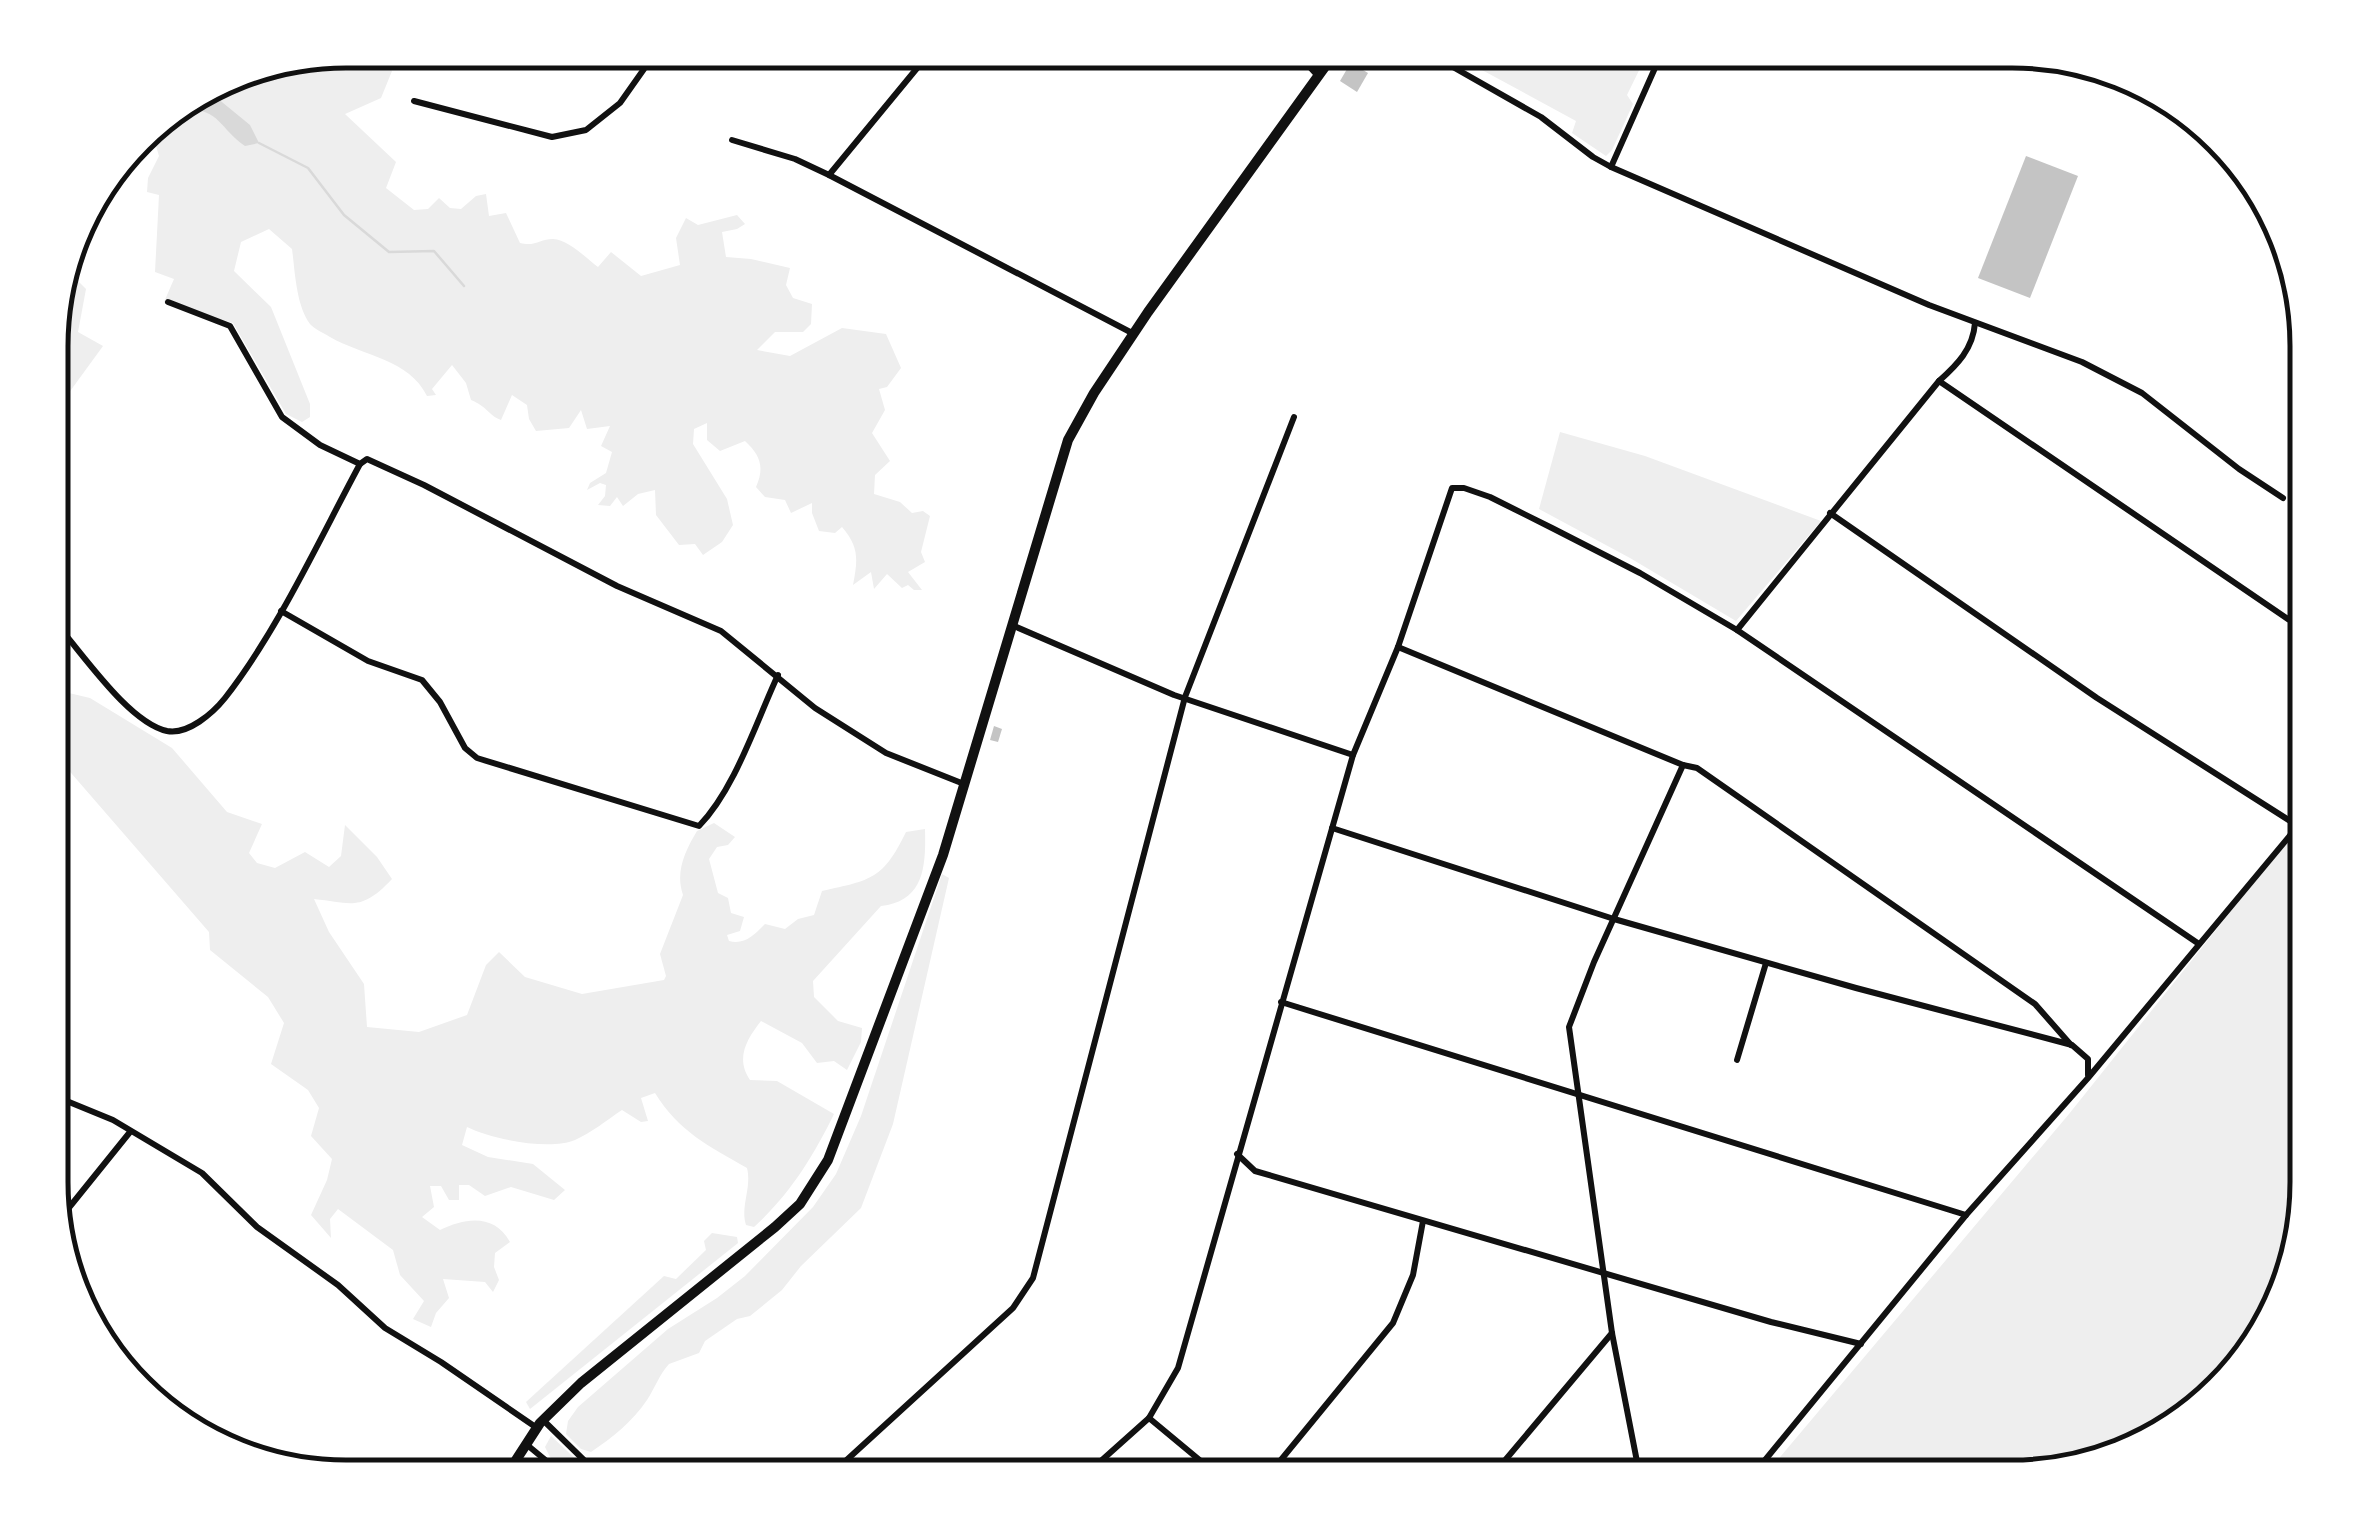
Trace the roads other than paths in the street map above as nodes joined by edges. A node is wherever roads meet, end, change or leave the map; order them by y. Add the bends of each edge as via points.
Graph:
1 (644, 68) edge
2 (917, 68) edge
3 (1311, 68) edge
4 (1324, 68) edge
5 (1455, 68) edge
6 (1655, 68) edge
7 (1318, 76) junction
8 (414, 101) dead end
9 (732, 140) dead end
10 (1611, 166) junction
11 (829, 175) junction
12 (168, 302) dead end
13 (1975, 324) junction
14 (1134, 334) junction
15 (1938, 382) junction
16 (1294, 417) dead end
17 (360, 464) junction
18 (2283, 498) dead end
19 (1830, 513) junction
20 (281, 610) junction
21 (2290, 620) edge
22 (1014, 626) junction
23 (1738, 630) junction
24 (68, 637) edge
25 (1398, 647) junction
26 (778, 675) junction
27 (1185, 697) junction
28 (1353, 755) junction
29 (1683, 765) junction
30 (964, 784) junction
31 (2290, 821) edge
32 (1332, 828) junction
33 (2290, 836) edge
34 (1614, 919) junction
35 (2200, 944) junction
36 (1766, 963) junction
37 (1281, 1002) junction
38 (2072, 1046) junction
39 (1737, 1060) dead end
40 (2088, 1078) junction
41 (1579, 1096) junction
42 (68, 1100) edge
43 (130, 1132) junction
44 (1237, 1154) junction
45 (69, 1206) edge
46 (1966, 1215) junction
47 (1423, 1221) junction
48 (1602, 1271) junction
49 (1612, 1334) junction
50 (1861, 1344) junction
51 (1150, 1418) junction
52 (540, 1424) junction
53 (526, 1444) junction
54 (1199, 1459) edge
55 (1280, 1459) edge
56 (1505, 1459) edge
57 (1637, 1459) edge
58 (1766, 1459) edge
59 (516, 1460) edge
60 (545, 1460) edge
61 (582, 1460) edge
62 (847, 1460) edge
63 (1103, 1460) edge

1 - 8 street via 620,103 586,130 552,136
2 - 11 street
3 - 7 street
4 - 7 main road
5 - 10 street
6 - 10 street
7 - 14 main road
9 - 11 street
10 - 13 street
11 - 14 street
12 - 17 street via 230,326 282,416
13 - 15 street via 1972,344
13 - 18 street via 2082,362 2142,393
14 - 22 main road via 1068,440
15 - 19 street
15 - 21 street
16 - 27 street
17 - 20 street
17 - 26 street via 367,459 424,484 616,586 721,632
19 - 23 street
19 - 31 street via 2097,698
20 - 24 street via 225,698 179,731 155,726 132,710
20 - 26 street via 368,661 422,680 478,758 699,826 727,784
22 - 27 street
22 - 30 main road
23 - 25 street via 1490,497 1452,488
23 - 35 street
25 - 28 street
25 - 29 street
26 - 30 street via 815,708 886,753
27 - 28 street
27 - 62 street via 1033,1278 1013,1308
28 - 32 street
29 - 34 street
29 - 38 street via 1712,778 2035,1004
30 - 52 main road via 854,1097 828,1160 800,1204
32 - 34 street
32 - 37 street
33 - 35 street
34 - 36 street
34 - 41 street via 1569,1027
35 - 40 street
36 - 38 street
36 - 39 street
37 - 41 street
37 - 44 street
38 - 40 street via 2088,1059
40 - 46 street
41 - 46 street
41 - 48 street
42 - 43 street
43 - 45 street
43 - 52 street via 202,1173 256,1227 385,1328
44 - 47 street via 1255,1171
44 - 51 street via 1178,1368
46 - 50 street
47 - 48 street
47 - 55 street via 1413,1275 1393,1323
48 - 49 street
48 - 50 street
49 - 56 street
49 - 57 street
50 - 58 street
51 - 54 street
51 - 63 street
52 - 53 main road
52 - 61 street
53 - 59 main road
53 - 60 street

